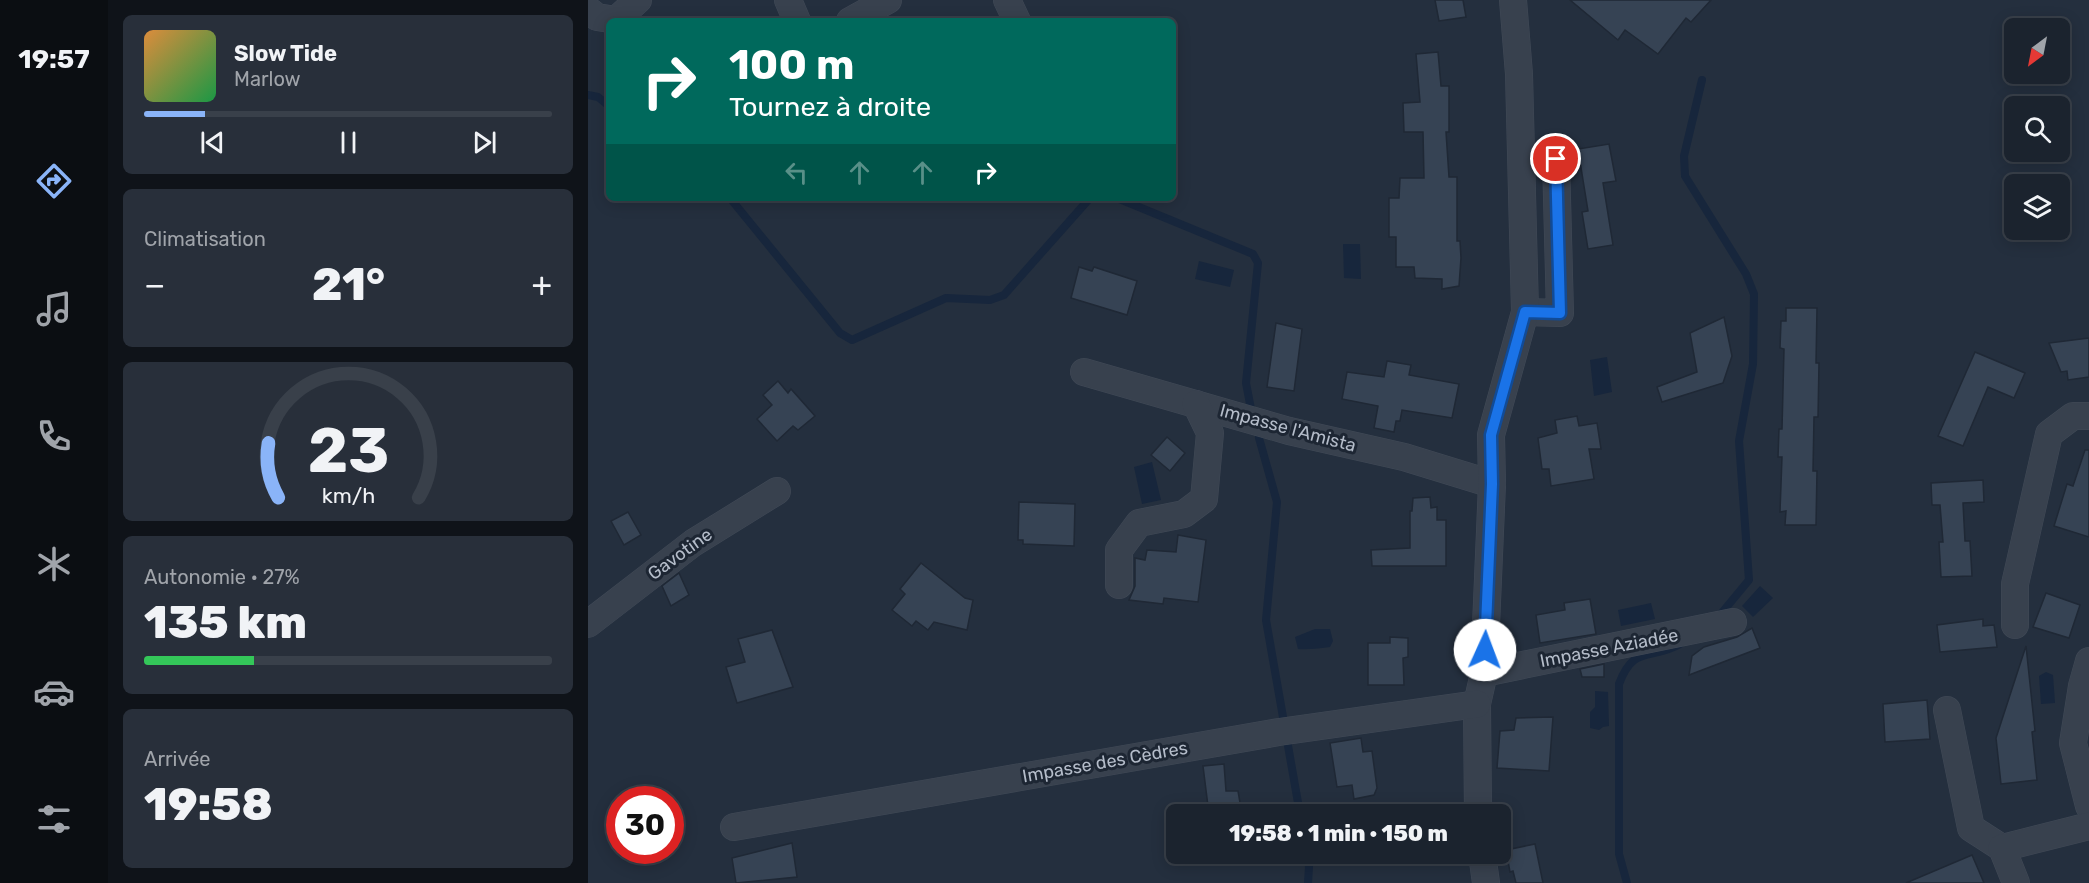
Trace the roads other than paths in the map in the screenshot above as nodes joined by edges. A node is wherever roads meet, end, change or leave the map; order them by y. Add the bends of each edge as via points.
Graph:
1 (638, 0) edge
2 (788, 0) edge
3 (888, 0) edge
4 (1007, 0) edge
5 (1513, 0) edge
6 (588, 10) edge
7 (606, 18) edge
8 (618, 18) edge
9 (796, 18) edge
10 (855, 18) edge
11 (1016, 18) edge
12 (1556, 159) dead end
13 (1525, 312) junction
14 (1084, 372) dead end
15 (1196, 404) junction
16 (2089, 416) edge
17 (1492, 484) junction
18 (777, 491) dead end
19 (1119, 585) dead end
20 (1733, 622) dead end
21 (588, 624) edge
22 (2015, 625) dead end
23 (2089, 661) edge
24 (1484, 673) junction
25 (1477, 704) junction
26 (1947, 710) dead end
27 (1478, 804) edge
28 (2089, 806) edge
29 (2089, 826) edge
30 (734, 827) dead end
31 (2002, 848) junction
32 (1483, 864) edge
33 (1486, 883) edge
34 (2016, 883) edge

1 - 8 street
2 - 9 street
3 - 10 street
4 - 11 street
5 - 13 street via 1519,74
6 - 7 street
12 - 13 street via 1560,313
13 - 17 street via 1491,435
14 - 15 street, Impasse l'Amista
15 - 17 street, Impasse l'Amista via 1289,431 1404,457
15 - 19 street via 1210,433 1204,499 1184,514 1138,523 1119,550
16 - 22 street via 2073,416 2049,434 2014,584
17 - 24 street
18 - 21 street, Gavotine via 693,543
20 - 24 street, Impasse Aziadée
23 - 28 street via 2073,743
24 - 25 street
25 - 27 street
25 - 30 street, Impasse des Cèdres via 1279,732
26 - 31 street via 1971,828
29 - 31 street
31 - 34 street
32 - 33 street

